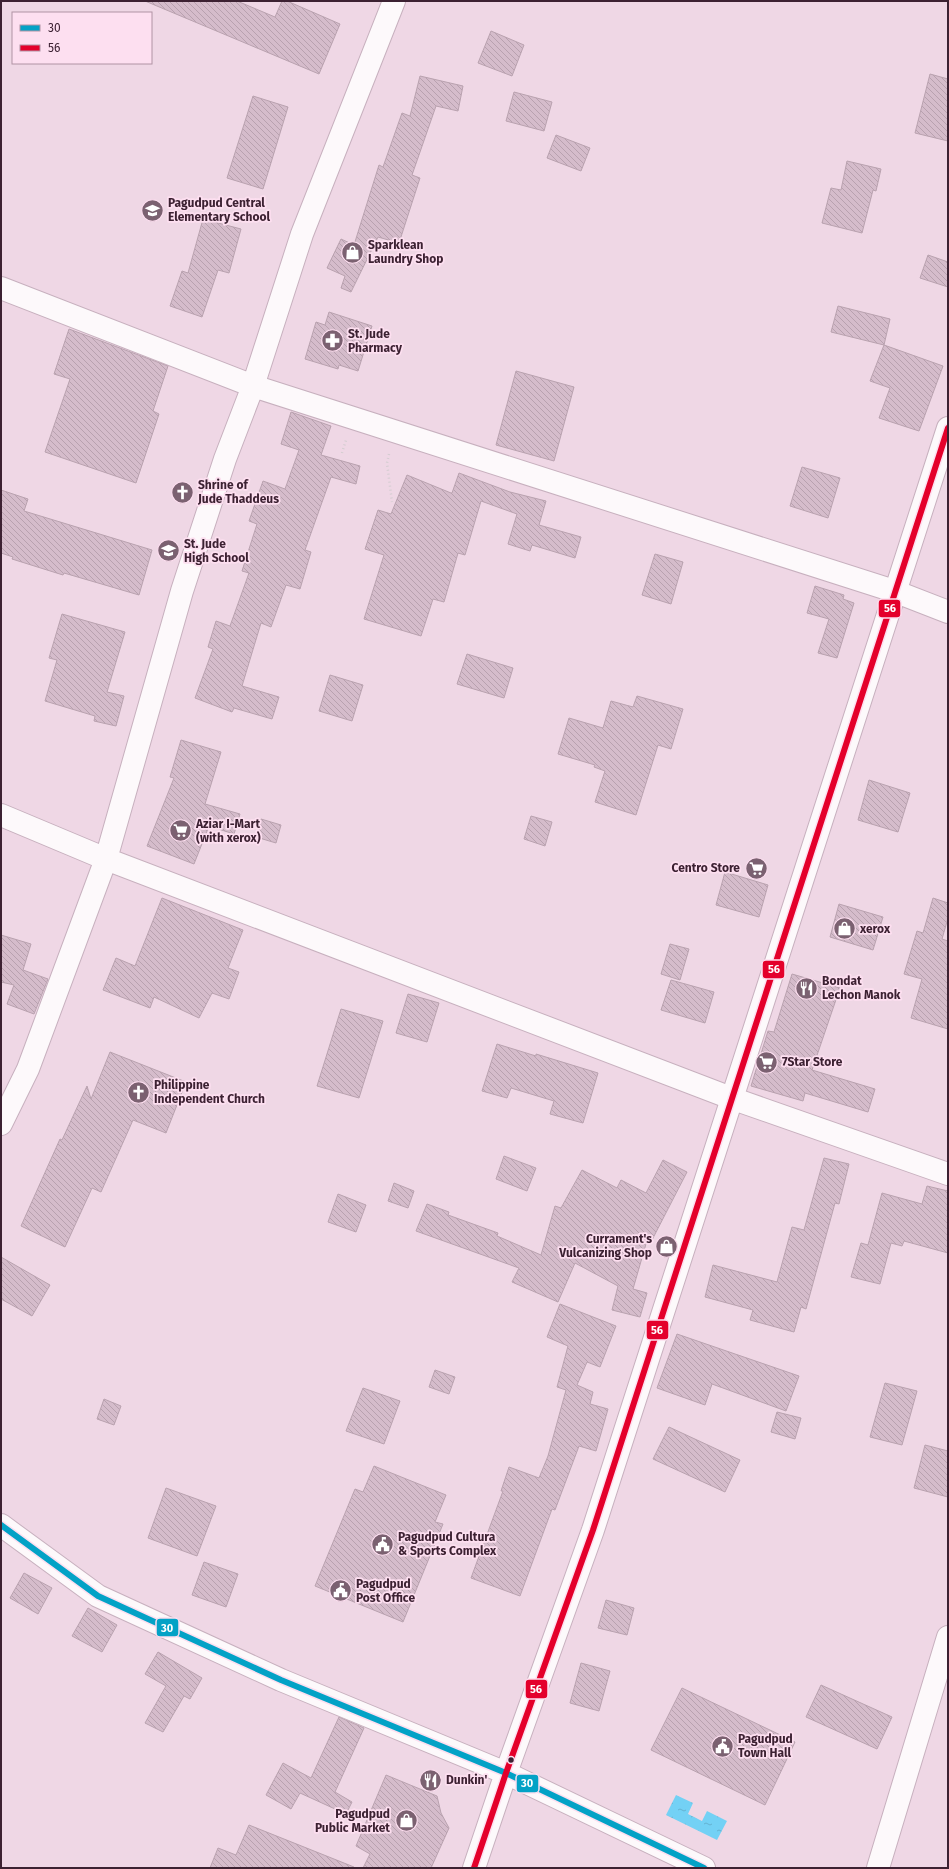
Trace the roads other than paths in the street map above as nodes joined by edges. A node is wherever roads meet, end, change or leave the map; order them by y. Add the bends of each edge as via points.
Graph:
1 (394, 1) edge
2 (1, 288) edge
3 (253, 386) junction
4 (948, 428) edge
5 (894, 591) junction
6 (948, 612) edge
7 (1, 815) edge
8 (106, 859) junction
9 (731, 1098) junction
10 (1, 1124) edge
11 (948, 1174) edge
12 (1, 1525) edge
13 (948, 1637) edge
14 (506, 1773) junction
15 (474, 1868) edge
16 (704, 1868) edge
17 (878, 1868) edge

1 - 3 street via 302,234
2 - 3 street
3 - 5 street
3 - 8 street via 225,458 182,591
4 - 5 street
5 - 6 street
5 - 9 street
7 - 8 street
8 - 9 street
8 - 10 street via 28,1069
9 - 11 street
9 - 14 street via 592,1530
12 - 14 street via 98,1596 281,1680
13 - 17 street
14 - 15 street
14 - 16 street

